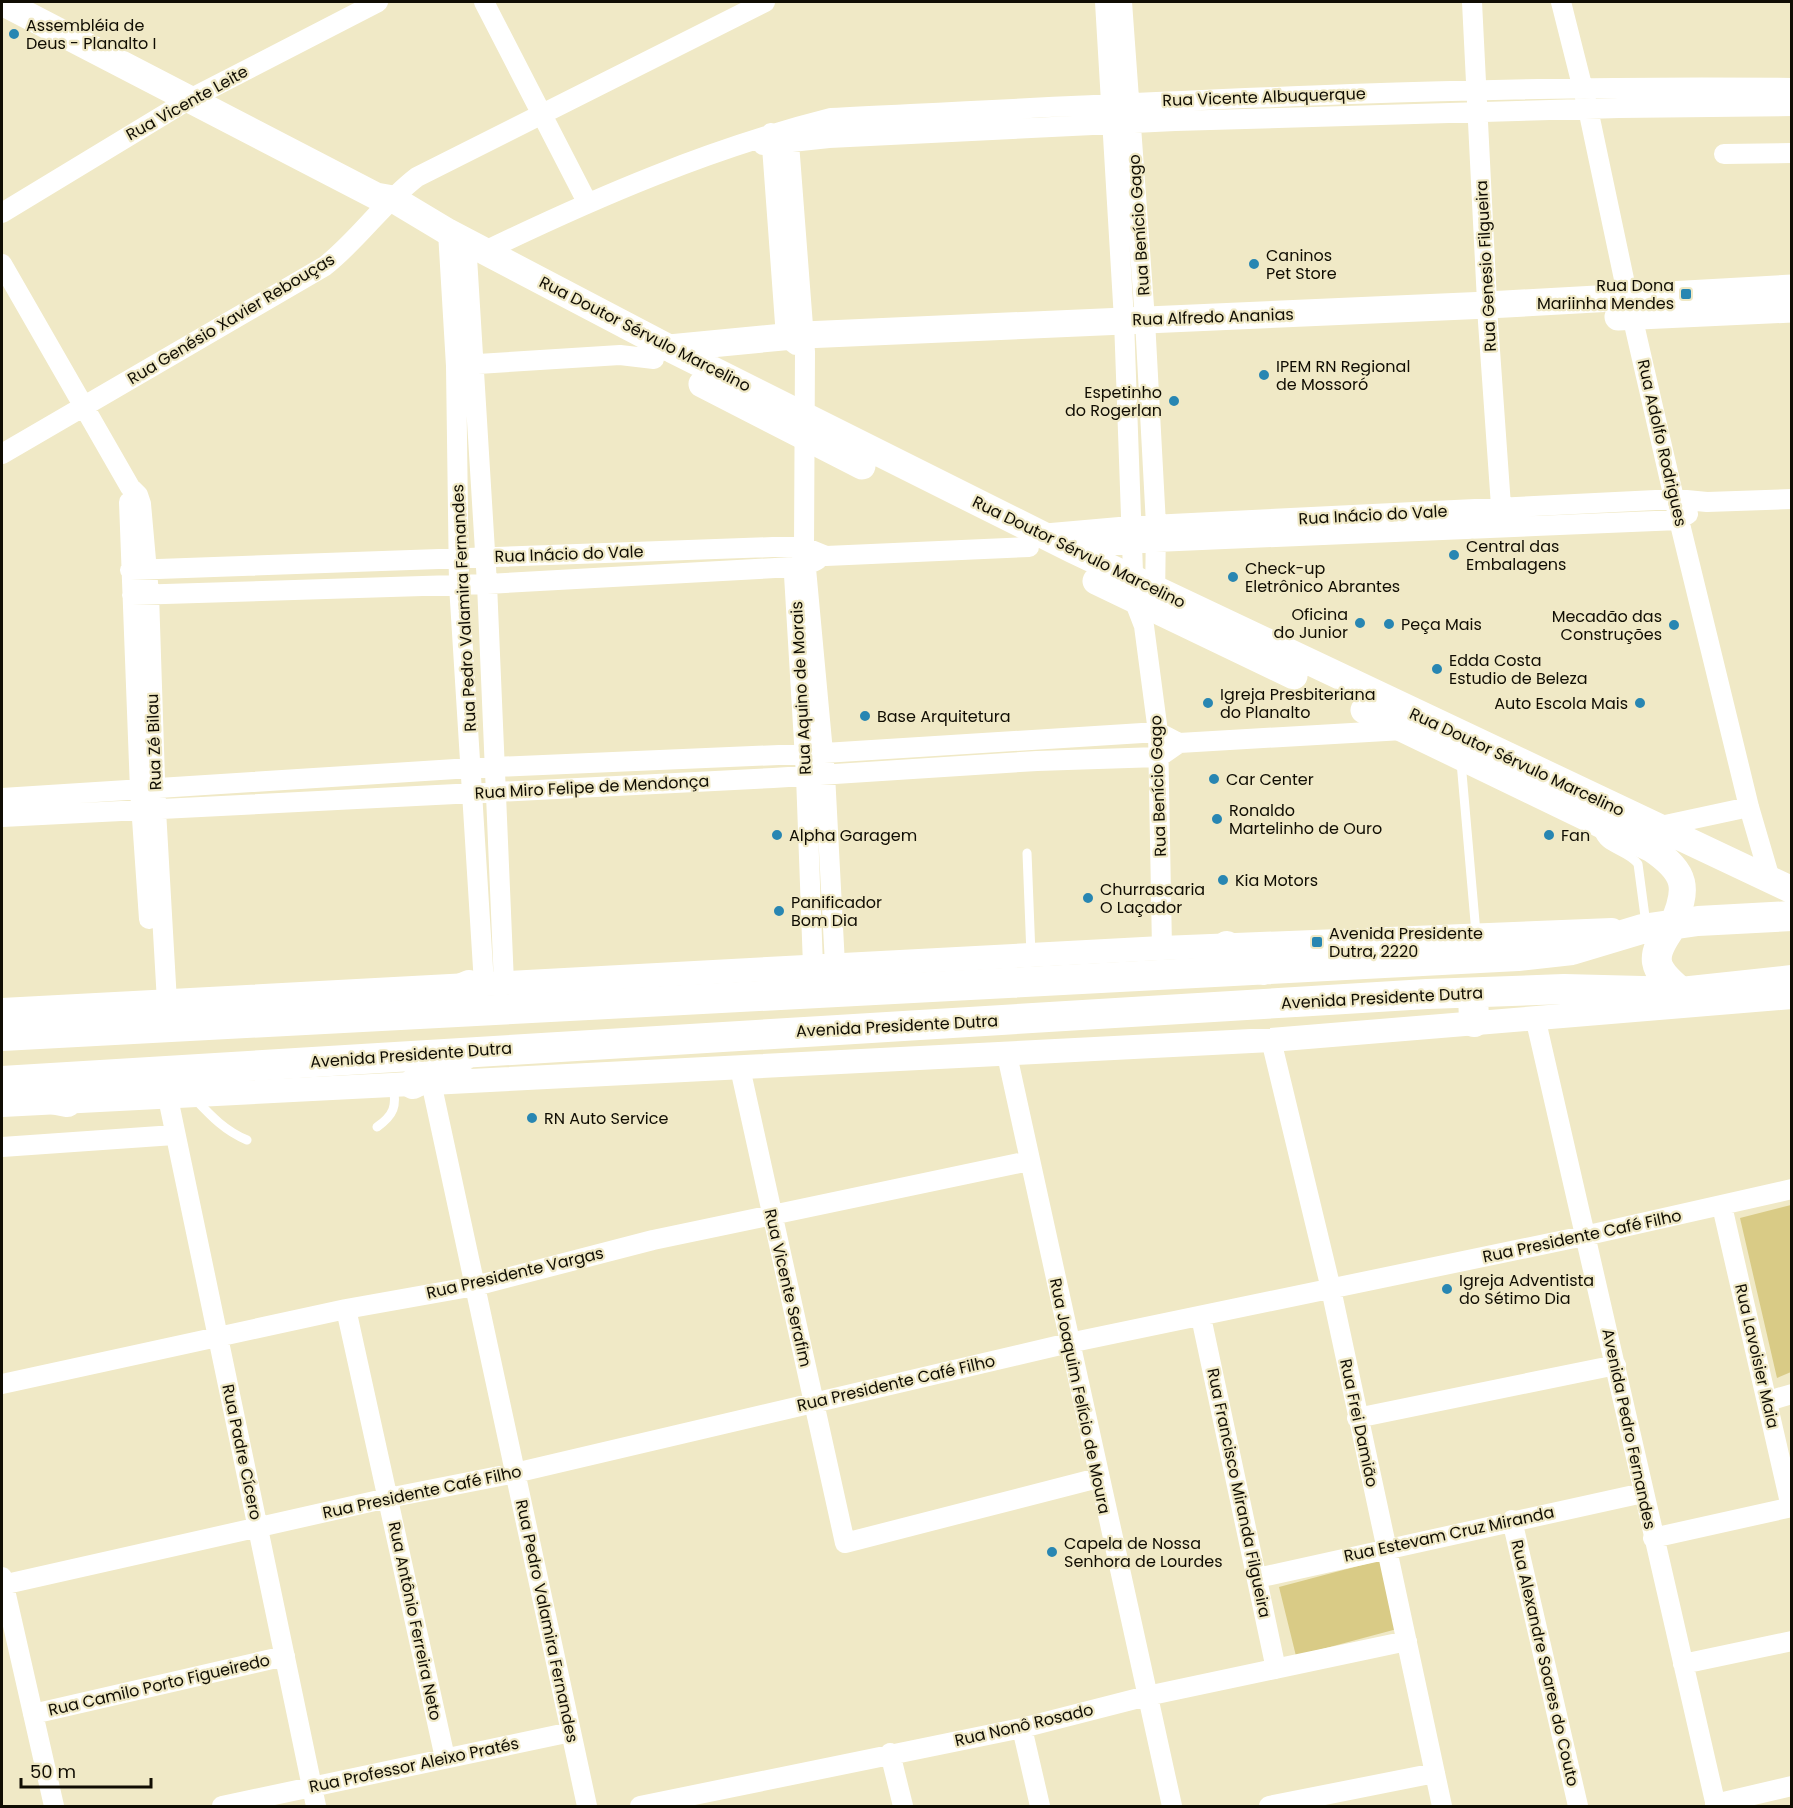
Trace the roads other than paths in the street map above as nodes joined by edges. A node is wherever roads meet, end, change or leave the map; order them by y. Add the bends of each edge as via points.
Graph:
1 (2, 2) edge
2 (378, 2) edge
3 (484, 2) edge
4 (765, 2) edge
5 (1472, 2) edge
6 (1561, 2) edge
7 (1114, 8) edge
8 (1791, 87) edge
9 (1581, 88) junction
10 (1477, 89) junction
11 (190, 99) junction
12 (1130, 103) junction
13 (1109, 104) junction
14 (1791, 106) edge
15 (1588, 109) junction
16 (1479, 112) junction
17 (906, 114) junction
18 (540, 115) junction
19 (1132, 124) junction
20 (1110, 125) junction
21 (906, 135) junction
22 (780, 137) junction
23 (1791, 153) edge
24 (1724, 154) dead end
25 (384, 202) junction
26 (587, 202) junction
27 (2, 213) edge
28 (462, 247) junction
29 (2, 264) edge
30 (1791, 288) edge
31 (1630, 307) junction
32 (1791, 309) edge
33 (1488, 313) junction
34 (1135, 328) junction
35 (798, 341) junction
36 (654, 354) junction
37 (465, 364) junction
38 (83, 406) junction
39 (800, 428) junction
40 (2, 454) edge
41 (1676, 499) junction
42 (1791, 499) edge
43 (1707, 502) junction
44 (1502, 509) junction
45 (1679, 520) junction
46 (1503, 529) junction
47 (1156, 534) junction
48 (1131, 535) junction
49 (1035, 541) junction
50 (1073, 550) junction
51 (485, 557) junction
52 (799, 557) junction
53 (459, 559) junction
54 (139, 570) junction
55 (487, 584) junction
56 (459, 585) junction
57 (141, 595) junction
58 (1144, 601) junction
59 (491, 662) junction
60 (465, 663) junction
61 (1406, 730) junction
62 (1158, 732) junction
63 (1036, 738) junction
64 (1179, 743) junction
65 (814, 754) junction
66 (1160, 757) junction
67 (1460, 757) junction
68 (1037, 761) junction
69 (471, 768) junction
70 (494, 768) junction
71 (816, 775) junction
72 (148, 790) junction
73 (495, 792) junction
74 (473, 793) junction
75 (4, 807) edge
76 (1749, 807) junction
77 (149, 810) junction
78 (1604, 814) junction
79 (1656, 827) junction
80 (1028, 853) dead end
81 (1781, 886) edge
82 (1791, 915) edge
83 (1653, 928) junction
84 (1476, 936) junction
85 (1227, 946) junction
86 (1162, 948) junction
87 (1031, 955) junction
88 (824, 965) junction
89 (1263, 970) junction
90 (485, 984) junction
91 (1791, 986) edge
92 (1681, 992) junction
93 (1473, 993) junction
94 (161, 1002) junction
95 (2, 1010) edge
96 (395, 1015) junction
97 (1535, 1017) junction
98 (1474, 1022) junction
99 (2, 1036) edge
100 (1270, 1040) junction
101 (472, 1051) junction
102 (1007, 1055) junction
103 (740, 1068) junction
104 (2, 1081) edge
105 (412, 1084) junction
106 (2, 1089) edge
107 (192, 1097) junction
108 (168, 1098) junction
109 (67, 1102) junction
110 (2, 1105) edge
111 (377, 1127) dead end
112 (174, 1135) junction
113 (247, 1140) dead end
114 (2, 1147) edge
115 (1029, 1161) junction
116 (1791, 1189) edge
117 (1722, 1206) junction
118 (771, 1215) junction
119 (1584, 1236) junction
120 (475, 1286) junction
121 (1331, 1289) junction
122 (346, 1309) junction
123 (1201, 1317) junction
124 (217, 1337) junction
125 (1069, 1343) junction
126 (1616, 1365) junction
127 (2, 1384) edge
128 (1791, 1394) edge
129 (813, 1401) junction
130 (1768, 1401) junction
131 (1357, 1418) junction
132 (515, 1473) junction
133 (1098, 1478) junction
134 (1643, 1493) junction
135 (388, 1498) junction
136 (1791, 1507) edge
137 (1512, 1520) junction
138 (257, 1528) junction
139 (1653, 1538) junction
140 (1386, 1547) junction
141 (1257, 1578) junction
142 (2, 1582) edge
143 (1407, 1641) junction
144 (1791, 1641) edge
145 (285, 1656) junction
146 (1683, 1664) junction
147 (1276, 1669) junction
148 (1148, 1696) junction
149 (33, 1714) junction
150 (1022, 1728) junction
151 (571, 1732) junction
152 (891, 1754) junction
153 (445, 1758) junction
154 (1435, 1773) junction
155 (1791, 1786) edge
156 (312, 1787) junction
157 (1716, 1805) edge
158 (54, 1806) edge
159 (222, 1806) edge
160 (316, 1806) edge
161 (587, 1806) edge
162 (640, 1806) edge
163 (903, 1806) edge
164 (1040, 1806) edge
165 (1172, 1806) edge
166 (1269, 1806) edge
167 (1442, 1806) edge
168 (1578, 1806) edge

1 - 11 main road, Rua Doutor Sérvulo Marcelino
2 - 11 street, Rua Vicente Leite
3 - 18 street
4 - 18 street, Rua Genésio Xavier Rebouças
5 - 10 street, Rua Genesio Filgueira
6 - 9 street, Rua Adolfo Rodrigues
7 - 12 street, Rua Benício Gago
7 - 13 street, Rua Benício Gago
8 - 9 street, Rua Vicente Albuquerque
9 - 10 street, Rua Vicente Albuquerque
9 - 15 street, Rua Adolfo Rodrigues
10 - 12 street, Rua Vicente Albuquerque
10 - 16 street, Rua Genesio Filgueira
11 - 25 main road, Rua Doutor Sérvulo Marcelino
11 - 27 street, Rua Vicente Leite
12 - 13 street, Rua Vicente Albuquerque
12 - 19 street, Rua Benício Gago
13 - 17 street, Rua Vicente Albuquerque
13 - 20 street, Rua Benício Gago
14 - 15 street, Rua Vicente Albuquerque
15 - 16 street, Rua Vicente Albuquerque
15 - 31 street, Rua Adolfo Rodrigues
16 - 19 street, Rua Vicente Albuquerque
16 - 33 street, Rua Genesio Filgueira
17 - 21 street
17 - 22 street, Rua Vicente Albuquerque via 831,118
18 - 25 street, Rua Genésio Xavier Rebouças via 417,177
18 - 26 street
19 - 20 street, Rua Vicente Albuquerque
19 - 34 street, Rua Benício Gago
20 - 21 street, Rua Vicente Albuquerque
20 - 34 street, Rua Benício Gago
21 - 22 street, Rua Vicente Albuquerque
22 - 26 street, Rua Vicente Albuquerque via 698,159
22 - 35 street, Rua Aquino de Morais
23 - 24 street
25 - 28 main road, Rua Doutor Sérvulo Marcelino
25 - 38 street, Rua Genésio Xavier Rebouças via 349,247 325,266
26 - 28 street, Rua Vicente Albuquerque
28 - 36 main road, Rua Doutor Sérvulo Marcelino
28 - 37 street, Rua Pedro Valamira Fernandes
29 - 38 street, Rua Zé Bilau
30 - 31 main road, Rua Alfredo Ananias
31 - 32 main road, Rua Alfredo Ananias
31 - 33 main road, Rua Alfredo Ananias
31 - 41 street, Rua Adolfo Rodrigues
33 - 34 main road, Rua Alfredo Ananias
33 - 44 street, Rua Genesio Filgueira
34 - 35 main road, Rua Alfredo Ananias
34 - 47 street, Rua Benício Gago
34 - 48 street, Rua Benício Gago
35 - 36 main road, Rua Alfredo Ananias
35 - 39 street, Rua Aquino de Morais
36 - 37 street
36 - 39 main road, Rua Doutor Sérvulo Marcelino
36 - 39 main road, Rua Doutor Sérvulo Marcelino
37 - 51 street, Rua Pedro Valamira Fernandes
37 - 53 street, Rua Pedro Valamira Fernandes
38 - 40 street, Rua Genésio Xavier Rebouças
38 - 54 street, Rua Zé Bilau via 138,495
39 - 49 main road, Rua Doutor Sérvulo Marcelino
39 - 52 street, Rua Aquino de Morais
41 - 43 street, Rua Inácio do Vale
41 - 44 street, Rua Inácio do Vale
41 - 45 street, Rua Adolfo Rodrigues
42 - 43 street, Rua Inácio do Vale
43 - 45 street, Rua Inácio do Vale
44 - 46 street, Rua Genesio Filgueira
44 - 47 street, Rua Inácio do Vale
45 - 46 street, Rua Inácio do Vale
45 - 76 street, Rua Adolfo Rodrigues
46 - 47 street, Rua Inácio do Vale
47 - 48 street, Rua Inácio do Vale
47 - 58 street, Rua Benício Gago
48 - 49 street, Rua Inácio do Vale
48 - 50 street, Rua Inácio do Vale
48 - 58 street, Rua Benício Gago
49 - 50 main road, Rua Doutor Sérvulo Marcelino
49 - 52 street, Rua Inácio do Vale
49 - 58 main road, Rua Doutor Sérvulo Marcelino
50 - 58 main road, Rua Doutor Sérvulo Marcelino
51 - 52 street, Rua Inácio do Vale
51 - 53 street, Rua Inácio do Vale
51 - 55 street, Rua Pedro Valamira Fernandes
52 - 55 street, Rua Inácio do Vale
52 - 65 street, Rua Aquino de Morais
53 - 54 street, Rua Inácio do Vale
53 - 56 street, Rua Pedro Valamira Fernandes
54 - 57 street, Rua Zé Bilau
55 - 56 street, Rua Inácio do Vale
55 - 59 street, Rua Pedro Valamira Fernandes
56 - 57 street, Rua Inácio do Vale
56 - 60 street, Rua Pedro Valamira Fernandes
57 - 72 street, Rua Zé Bilau
58 - 61 main road, Rua Doutor Sérvulo Marcelino
58 - 62 street, Rua Benício Gago
58 - 78 main road, Rua Doutor Sérvulo Marcelino
59 - 60 street
59 - 70 street, Rua Pedro Valamira Fernandes
60 - 69 street, Rua Pedro Valamira Fernandes
61 - 64 street
61 - 67 main road, Rua Doutor Sérvulo Marcelino
62 - 63 street, Rua Miro Felipe de Mendonça
62 - 64 street
62 - 66 street, Rua Benício Gago
63 - 65 street, Rua Miro Felipe de Mendonça
63 - 68 street
64 - 66 street
65 - 70 street, Rua Miro Felipe de Mendonça
65 - 71 street, Rua Aquino de Morais
66 - 68 street, Rua Miro Felipe de Mendonça
66 - 86 street, Rua Benício Gago
67 - 78 main road, Rua Doutor Sérvulo Marcelino
67 - 84 lane
68 - 71 street, Rua Miro Felipe de Mendonça
69 - 70 street, Rua Miro Felipe de Mendonça
69 - 72 street, Rua Miro Felipe de Mendonça
69 - 74 street, Rua Pedro Valamira Fernandes
70 - 73 street, Rua Pedro Valamira Fernandes
71 - 73 street, Rua Miro Felipe de Mendonça
71 - 88 street, Rua Aquino de Morais
72 - 75 street, Rua Miro Felipe de Mendonça
72 - 77 street, Rua Zé Bilau
73 - 74 street, Rua Miro Felipe de Mendonça
73 - 90 street, Rua Pedro Valamira Fernandes
74 - 77 street, Rua Miro Felipe de Mendonça
74 - 90 street, Rua Pedro Valamira Fernandes
75 - 77 street, Rua Miro Felipe de Mendonça
76 - 79 street
76 - 81 street, Rua Adolfo Rodrigues
77 - 94 street, Rua Zé Bilau
78 - 79 main road, Rua Doutor Sérvulo Marcelino
78 - 83 lane via 1601,838 1638,864
78 - 83 main road, Rua Doutor Sérvulo Marcelino via 1677,869 1683,893
79 - 81 main road, Rua Doutor Sérvulo Marcelino
80 - 87 lane
82 - 83 main road, Avenida Presidente Dutra
83 - 84 street, Avenida Presidente Dutra
83 - 89 main road, Avenida Presidente Dutra via 1572,950 1518,956
83 - 92 main road via 1656,967
84 - 85 street, Avenida Presidente Dutra
85 - 86 street, Avenida Presidente Dutra
85 - 89 main road
86 - 87 street, Avenida Presidente Dutra
87 - 88 street, Avenida Presidente Dutra
88 - 90 street, Avenida Presidente Dutra
89 - 96 main road, Avenida Presidente Dutra
90 - 94 street, Avenida Presidente Dutra
90 - 96 main road
91 - 92 main road, Avenida Presidente Dutra
91 - 97 street, Avenida Presidente Dutra
92 - 93 main road, Avenida Presidente Dutra via 1564,989
93 - 98 main road
93 - 101 main road, Avenida Presidente Dutra
94 - 95 street, Avenida Presidente Dutra
96 - 99 main road, Avenida Presidente Dutra
97 - 98 street, Avenida Presidente Dutra
97 - 119 street, Avenida Pedro Fernandes
98 - 100 street, Avenida Presidente Dutra
100 - 102 street, Avenida Presidente Dutra
100 - 121 street, Rua Frei Damião
101 - 104 main road, Avenida Presidente Dutra
101 - 105 main road
102 - 103 street, Avenida Presidente Dutra
102 - 115 street, Rua Joaquim Felício de Moura
103 - 105 street, Avenida Presidente Dutra
103 - 118 street, Rua Vicente Serafim
105 - 107 street, Avenida Presidente Dutra
105 - 111 lane via 396,1102 394,1111
105 - 120 street, Rua Pedro Valamira Fernandes
106 - 109 main road
107 - 108 street, Avenida Presidente Dutra
107 - 113 lane via 217,1122
108 - 109 street, Avenida Presidente Dutra
108 - 112 street, Rua Padre Cícero
109 - 110 street, Avenida Presidente Dutra
112 - 114 street
112 - 124 street, Rua Padre Cícero
115 - 118 street, Rua Presidente Vargas
115 - 125 street, Rua Joaquim Felício de Moura
116 - 117 street, Rua Presidente Café Filho
117 - 119 street, Rua Presidente Café Filho
117 - 130 street, Rua Lavoisier Maia
118 - 120 street, Rua Presidente Vargas via 652,1240
118 - 129 street, Rua Vicente Serafim
119 - 121 street, Rua Presidente Café Filho
119 - 126 street, Avenida Pedro Fernandes
120 - 122 street, Rua Presidente Vargas
120 - 132 street, Rua Pedro Valamira Fernandes
121 - 123 street, Rua Presidente Café Filho
121 - 131 street, Rua Frei Damião
122 - 124 street, Rua Presidente Vargas
122 - 135 street, Rua Antônio Ferreira Neto
123 - 125 street, Rua Presidente Café Filho
123 - 141 street, Rua Francisco Miranda Filgueira
124 - 127 street, Rua Presidente Vargas
124 - 138 street, Rua Padre Cícero
125 - 129 street, Rua Presidente Café Filho
125 - 133 street, Rua Joaquim Felício de Moura
126 - 131 street
126 - 134 street, Avenida Pedro Fernandes
128 - 130 street
129 - 132 street, Rua Presidente Café Filho
129 - 133 street, Rua Vicente Serafim via 845,1543
130 - 136 street, Rua Lavoisier Maia
131 - 140 street, Rua Frei Damião
132 - 135 street, Rua Presidente Café Filho
132 - 151 street, Rua Pedro Valamira Fernandes
133 - 148 street, Rua Joaquim Felício de Moura
134 - 137 street, Rua Estevam Cruz Miranda
134 - 139 street, Avenida Pedro Fernandes
135 - 138 street, Rua Presidente Café Filho
135 - 153 street, Rua Antônio Ferreira Neto
136 - 139 street
137 - 140 street, Rua Estevam Cruz Miranda
137 - 168 street, Rua Alexandre Soares do Couto
138 - 142 street, Rua Presidente Café Filho
138 - 145 street, Rua Padre Cícero
139 - 146 street, Avenida Pedro Fernandes
140 - 141 street, Rua Estevam Cruz Miranda
140 - 143 street, Rua Frei Damião
141 - 147 street, Rua Francisco Miranda Filgueira
142 - 149 street
143 - 147 street, Rua Nonô Rosado
143 - 154 street, Rua Frei Damião
144 - 146 street
145 - 149 street, Rua Camilo Porto Figueiredo
145 - 156 street, Rua Padre Cícero
146 - 157 street, Avenida Pedro Fernandes
147 - 148 street, Rua Nonô Rosado
148 - 150 street, Rua Nonô Rosado
148 - 165 street, Rua Joaquim Felício de Moura
149 - 158 street
150 - 152 street, Rua Nonô Rosado
150 - 164 street
151 - 153 street, Rua Professor Aleixo Pratés
151 - 161 street, Rua Pedro Valamira Fernandes
152 - 162 street, Rua Nonô Rosado
152 - 163 street
153 - 156 street, Rua Professor Aleixo Pratés
154 - 166 street
154 - 167 street, Rua Frei Damião
155 - 157 street
156 - 159 street, Rua Professor Aleixo Pratés
156 - 160 street, Rua Padre Cícero

